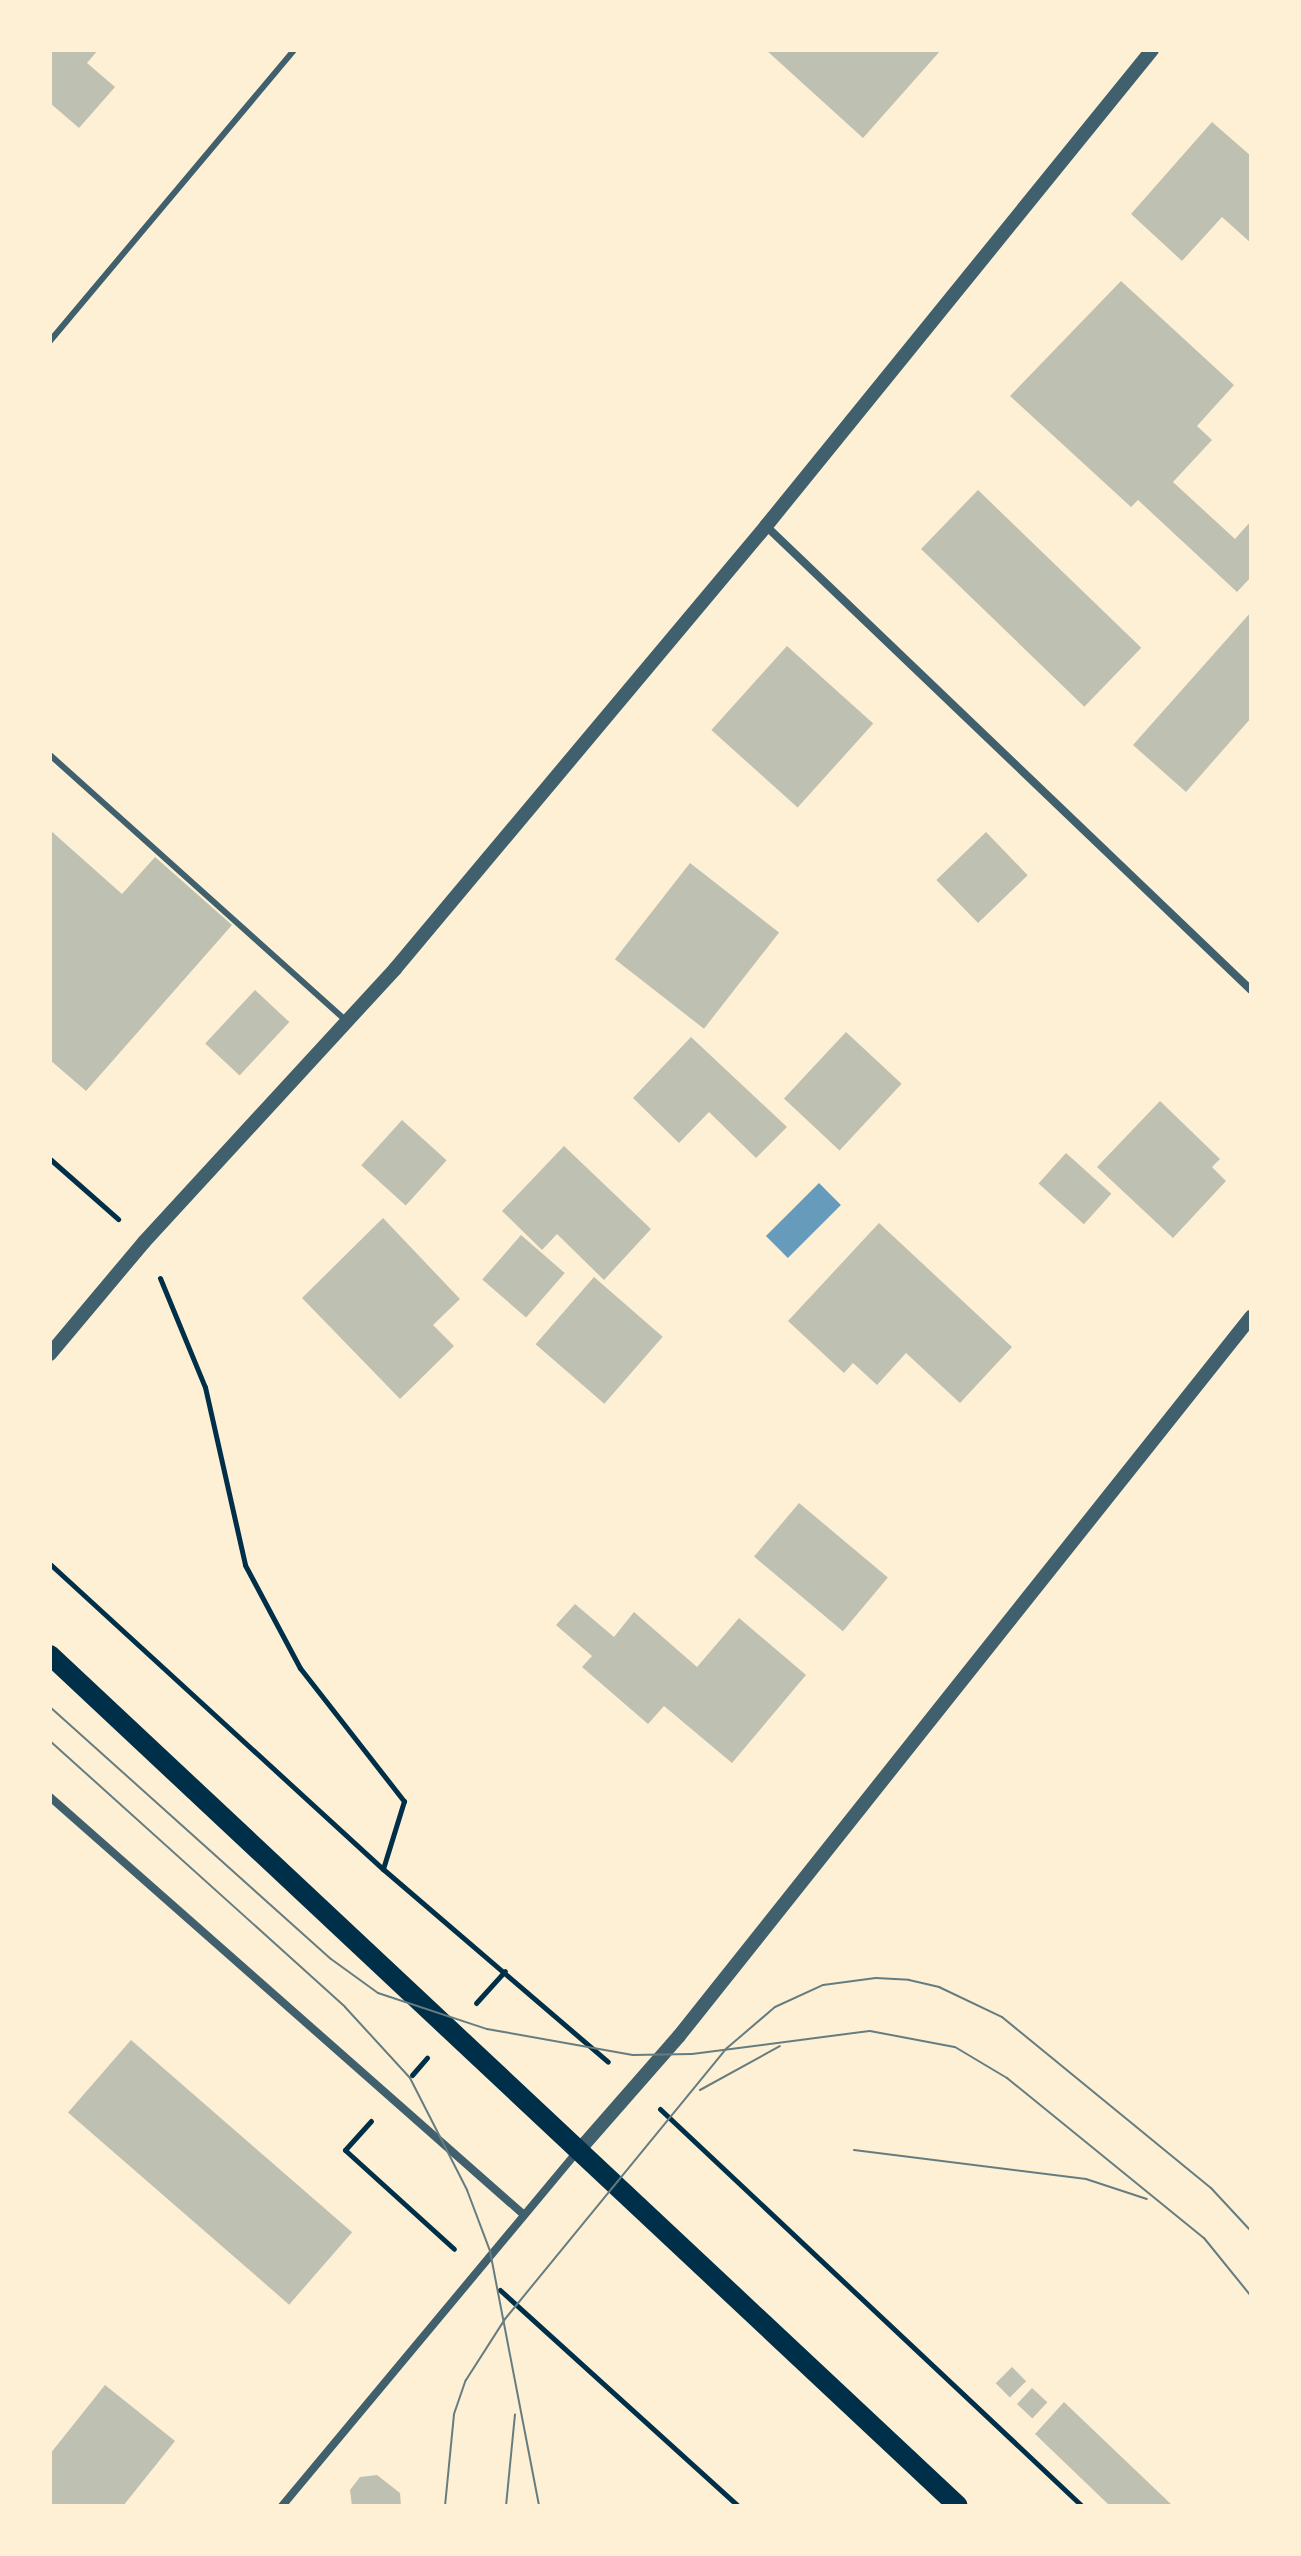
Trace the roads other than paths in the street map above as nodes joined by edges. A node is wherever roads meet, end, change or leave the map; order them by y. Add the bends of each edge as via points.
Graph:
1 (294, 50) edge
2 (1152, 50) edge
3 (50, 341) edge
4 (766, 526) junction
5 (50, 755) edge
6 (1251, 990) edge
7 (348, 1024) junction
8 (1251, 1317) edge
9 (50, 1354) edge
10 (50, 1655) edge
11 (50, 1797) edge
12 (581, 2148) junction
13 (523, 2214) junction
14 (282, 2506) edge
15 (958, 2506) edge

1 - 3 lane
2 - 4 street
4 - 6 street
4 - 7 street
5 - 7 lane
7 - 9 street via 144,1242
8 - 12 street
10 - 12 main road
11 - 13 street
12 - 13 street
12 - 15 main road
13 - 14 street

